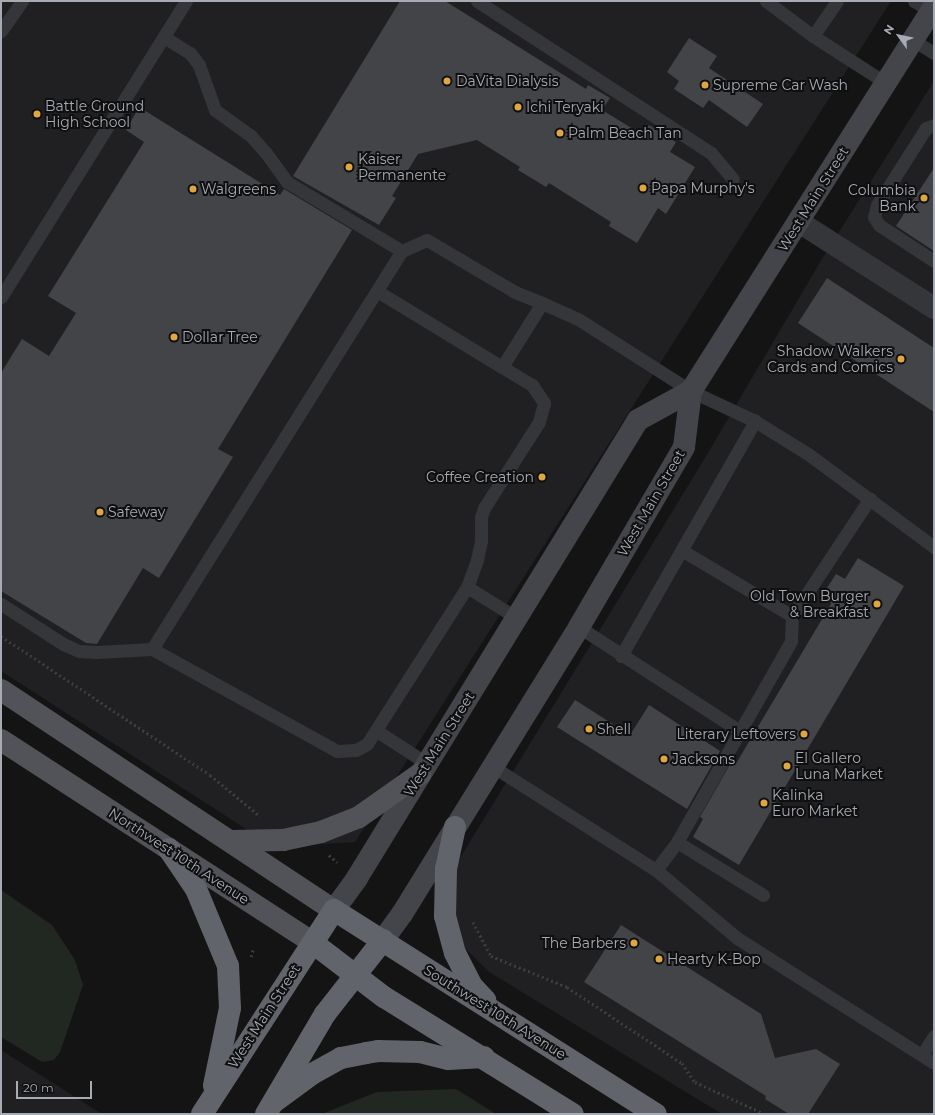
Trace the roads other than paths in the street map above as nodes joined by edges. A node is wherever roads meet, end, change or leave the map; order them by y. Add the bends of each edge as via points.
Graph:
1 (22, 1) edge
2 (186, 1) edge
3 (477, 1) edge
4 (766, 1) edge
5 (837, 1) edge
6 (926, 6) edge
7 (1, 31) edge
8 (813, 36) junction
9 (164, 37) junction
10 (913, 40) junction
11 (934, 53) edge
12 (886, 83) junction
13 (934, 125) edge
14 (733, 179) dead end
15 (799, 222) junction
16 (402, 251) junction
17 (934, 261) edge
18 (376, 291) junction
19 (1, 297) edge
20 (542, 303) junction
21 (934, 308) edge
22 (502, 367) junction
23 (691, 391) junction
24 (755, 421) junction
25 (870, 498) junction
26 (934, 547) edge
27 (682, 551) junction
28 (467, 587) junction
29 (1, 604) edge
30 (792, 616) junction
31 (517, 618) junction
32 (579, 627) junction
33 (152, 649) junction
34 (621, 656) junction
35 (1, 690) edge
36 (377, 731) junction
37 (740, 731) junction
38 (1, 740) edge
39 (492, 766) junction
40 (423, 769) junction
41 (456, 827) junction
42 (232, 841) junction
43 (677, 842) junction
44 (169, 849) junction
45 (656, 870) junction
46 (763, 894) dead end
47 (334, 910) junction
48 (383, 940) junction
49 (313, 942) junction
50 (355, 975) junction
51 (493, 1010) junction
52 (934, 1036) edge
53 (922, 1055) junction
54 (484, 1057) junction
55 (934, 1063) edge
56 (206, 1106) edge
57 (271, 1107) edge
58 (573, 1114) edge
59 (656, 1114) edge

1 - 7 lane
2 - 9 lane
3 - 14 lane via 711,153
4 - 8 lane
5 - 8 lane
6 - 10 main road, West Main Street
8 - 12 lane
9 - 16 lane via 190,53 198,65 215,110 251,136 286,182
9 - 19 lane
10 - 11 lane
10 - 12 main road, West Main Street
12 - 15 main road, West Main Street
13 - 17 lane via 926,128 877,205 874,217 880,225
15 - 21 street
15 - 23 main road, West Main Street
16 - 18 lane
16 - 20 lane via 427,240 515,292
18 - 22 lane
18 - 33 lane
20 - 22 lane
20 - 23 lane via 578,319
22 - 28 lane via 532,385 544,402 539,422 484,508 478,560
23 - 24 lane
23 - 31 main road, West Main Street via 638,420
23 - 32 main road, West Main Street via 684,447
24 - 25 lane
24 - 27 lane
25 - 26 lane
25 - 30 lane
27 - 30 lane
27 - 34 lane
28 - 31 lane
28 - 36 lane
29 - 33 lane via 63,644 79,651
30 - 37 lane via 791,641
31 - 40 main road, West Main Street
32 - 34 lane
32 - 39 main road, West Main Street
33 - 36 lane via 337,751 356,750 368,744
34 - 37 lane
35 - 42 main road
36 - 40 lane
37 - 43 lane
38 - 44 main road, Northwest 10th Avenue
39 - 41 main road, West Main Street
39 - 45 lane
40 - 42 main road via 359,817 321,832 283,840
40 - 47 main road, West Main Street via 357,878
41 - 48 main road, West Main Street
41 - 51 highway via 446,869 445,916 455,953 471,985
42 - 47 main road
43 - 45 lane
43 - 46 lane
44 - 49 main road, Northwest 10th Avenue
44 - 56 highway via 196,889 228,966 230,1008
45 - 53 lane via 737,938
47 - 48 highway, Southwest 10th Avenue
47 - 49 highway, West Main Street
48 - 50 highway, West Main Street
48 - 51 highway, Southwest 10th Avenue
49 - 50 highway, Northwest 10th Avenue
49 - 56 highway, West Main Street
50 - 54 highway via 384,997
50 - 57 highway, West Main Street via 313,1034
51 - 59 highway, Southwest 10th Avenue
52 - 53 lane
53 - 55 lane
54 - 57 highway via 448,1059 420,1052 378,1051 341,1058 312,1074
54 - 58 highway

